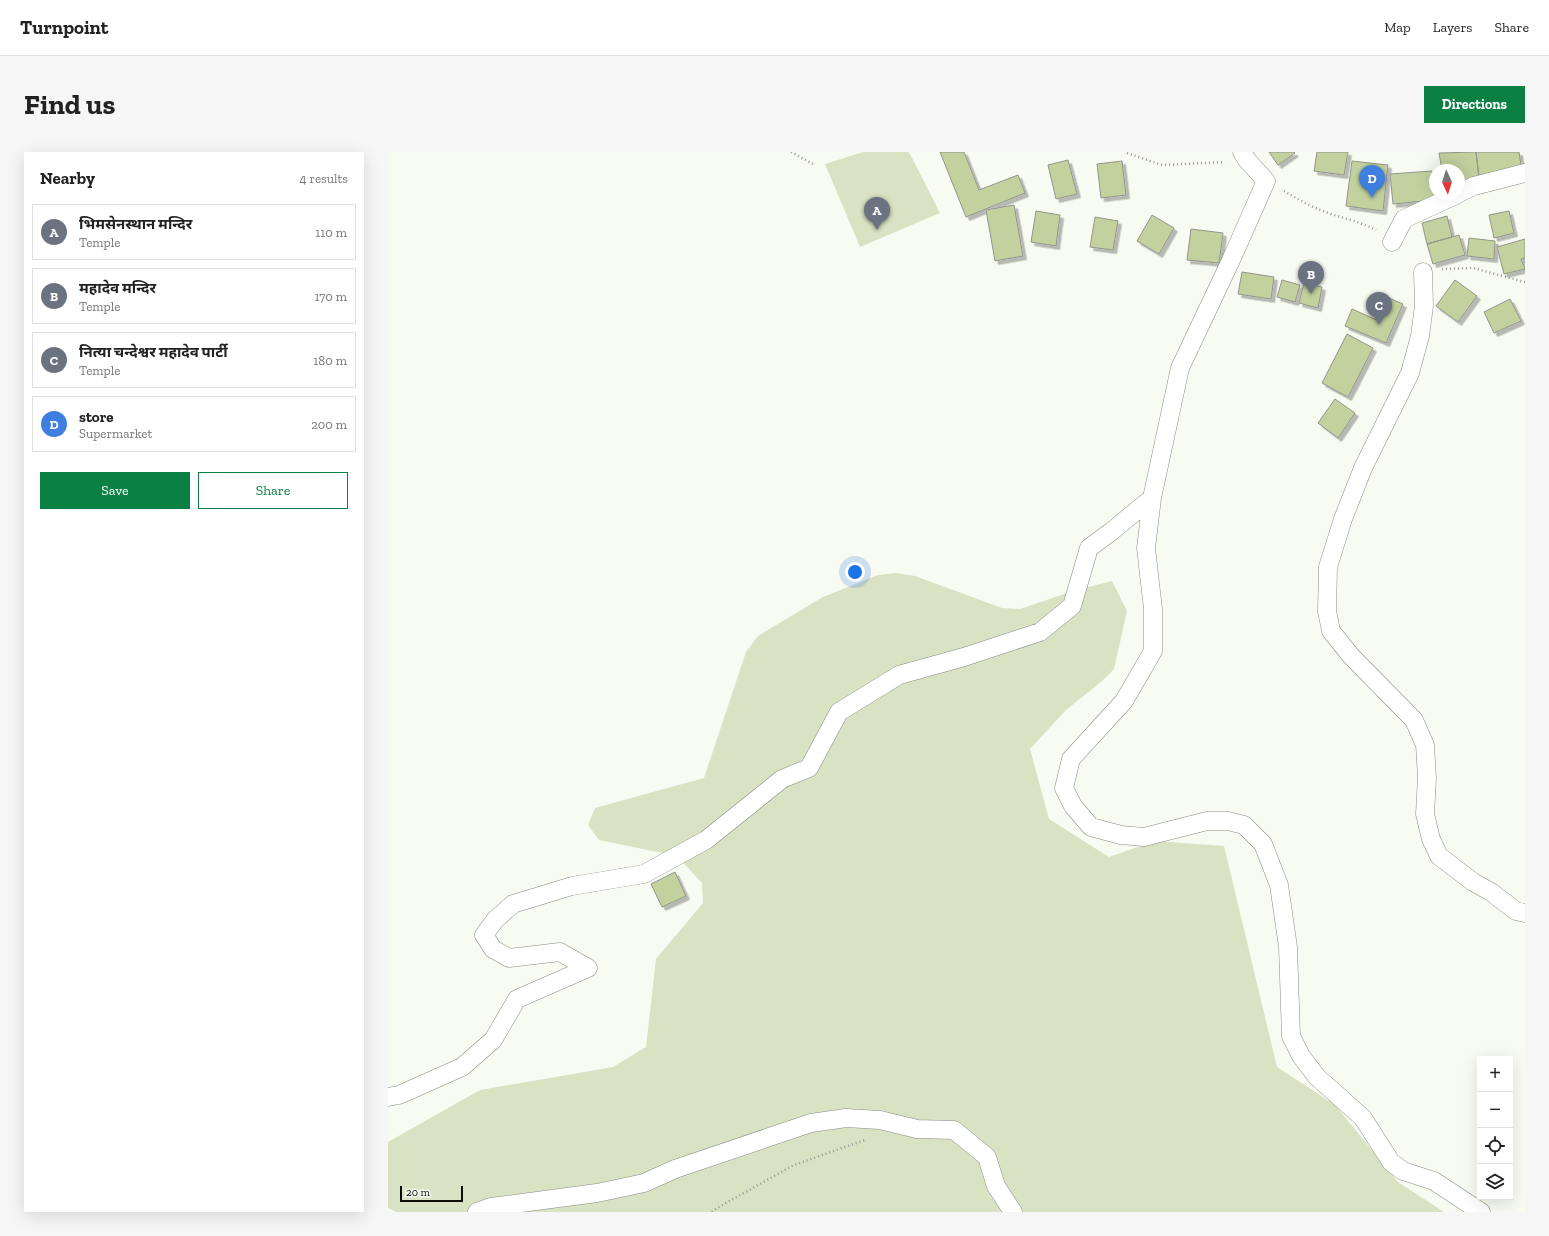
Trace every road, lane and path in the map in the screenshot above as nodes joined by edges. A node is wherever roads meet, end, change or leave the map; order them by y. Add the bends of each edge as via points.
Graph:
1 (791, 152) edge
2 (1127, 153) dead end
3 (1245, 156) edge
4 (813, 164) dead end
5 (1525, 173) edge
6 (1465, 190) edge
7 (1446, 200) edge
8 (1392, 242) dead end
9 (1423, 272) dead end
10 (1152, 498) junction
11 (1525, 912) edge
12 (388, 1097) edge
13 (868, 1139) dead end
14 (477, 1212) edge
15 (712, 1212) edge
16 (1013, 1212) edge
17 (1481, 1212) edge

1 - 4 path
2 - 3 path via 1162,165 1216,163
3 - 10 street via 1266,181 1180,368
5 - 6 street
7 - 8 street via 1404,220
9 - 11 street via 1423,314 1410,374 1363,468 1343,519 1328,567 1327,611 1331,631 1351,656 1414,720 1425,745 1425,814 1431,839 1440,856 1516,911
10 - 12 street via 1089,548 1072,606 1040,632 899,675 839,712 808,768 782,779 706,840 644,874 572,886 513,904 495,920 484,935 493,949 509,958 560,952 588,968 517,999 493,1040 462,1067 399,1095
10 - 17 street via 1146,548 1153,652 1124,701 1071,759 1064,788 1073,806 1091,828 1144,837 1207,822 1228,821 1244,825 1263,844 1280,885 1288,947 1291,1036 1301,1056 1317,1077 1363,1118 1391,1162 1403,1171 1434,1181
13 - 15 path via 794,1165
14 - 16 street via 491,1207 597,1193 644,1182 811,1123 846,1118 880,1120 917,1129 954,1130 987,1158 996,1186

